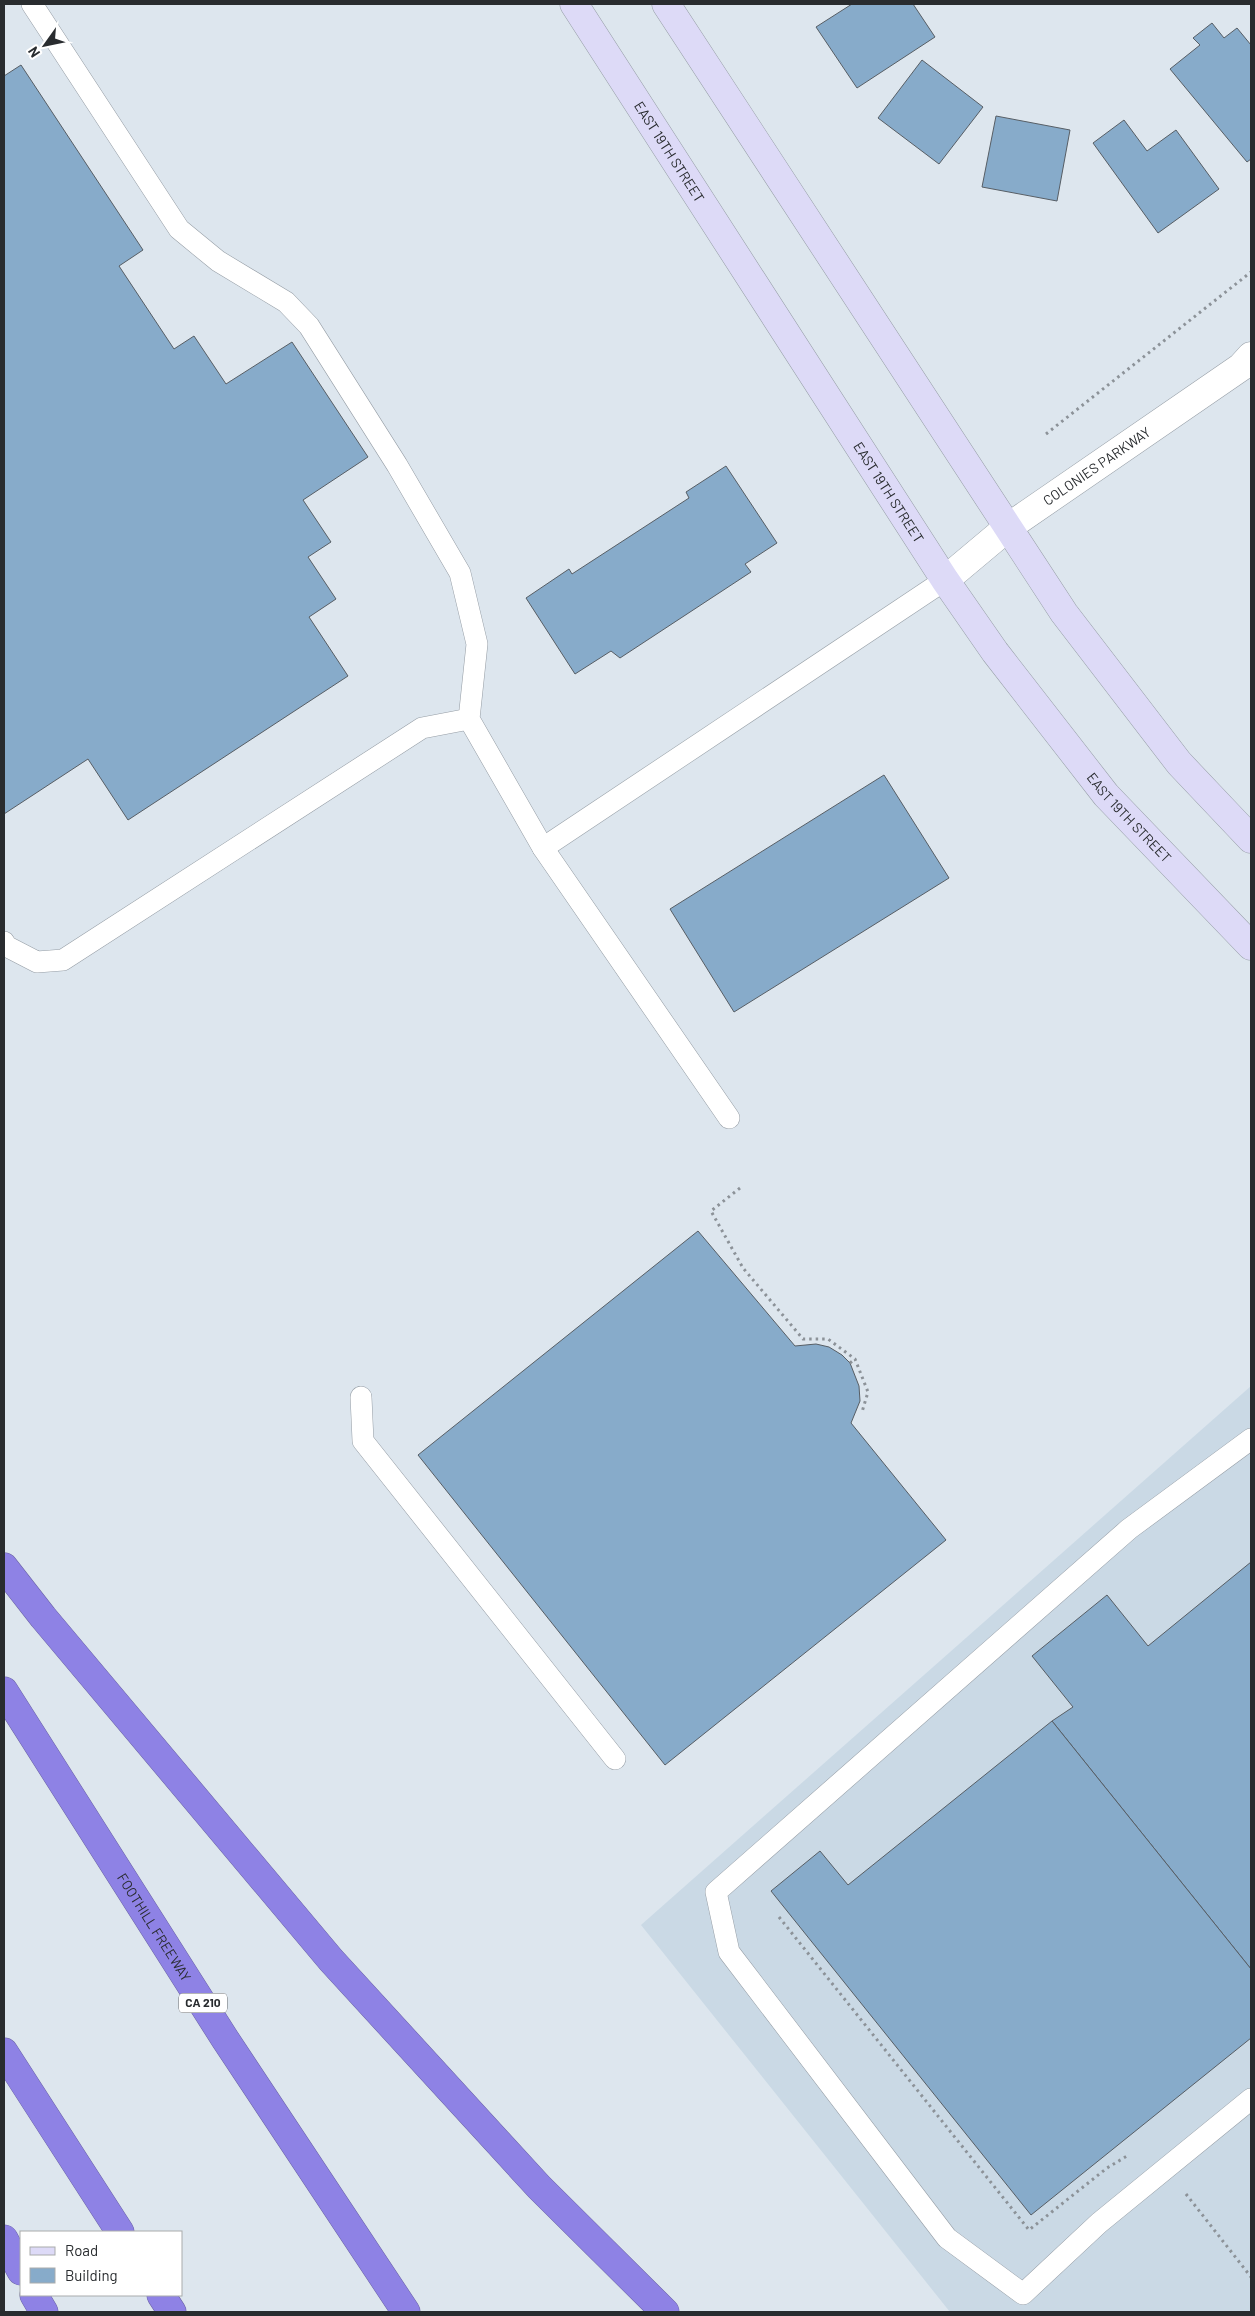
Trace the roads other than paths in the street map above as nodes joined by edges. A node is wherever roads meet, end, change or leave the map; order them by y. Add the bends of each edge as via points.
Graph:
1 (32, 4) edge
2 (574, 4) edge
3 (666, 4) edge
4 (1251, 356) edge
5 (1007, 528) junction
6 (945, 580) junction
7 (469, 719) junction
8 (1251, 838) edge
9 (543, 848) junction
10 (4, 942) edge
11 (1251, 946) edge
12 (730, 1118) dead end
13 (361, 1397) dead end
14 (1251, 1440) edge
15 (4, 1567) edge
16 (4, 1691) edge
17 (615, 1758) dead end
18 (4, 2052) edge
19 (1251, 2099) edge
20 (119, 2231) edge
21 (4, 2239) edge
22 (20, 2269) edge
23 (35, 2296) edge
24 (162, 2296) edge
25 (44, 2312) edge
26 (172, 2312) edge
27 (406, 2312) edge
28 (665, 2312) edge

1 - 7 lane via 179,229 218,261 286,302 309,326 397,465 460,573 476,644
2 - 6 main road, EAST 19TH STREET
3 - 5 main road
4 - 5 street, COLONIES PARKWAY via 1241,368
5 - 6 street, COLONIES PARKWAY
5 - 8 main road via 1064,613 1179,764
6 - 9 lane
6 - 11 main road, EAST 19TH STREET via 995,652 1106,795
7 - 9 lane
7 - 10 lane via 422,728 63,960 37,962
9 - 12 lane
13 - 17 lane via 362,1441
14 - 19 lane via 1129,1529 716,1892 729,1952 947,2238 1023,2294 1099,2224
15 - 28 highway via 331,1960 539,2186
16 - 27 highway, FOOTHILL FREEWAY / CA 210 via 225,2038
18 - 20 highway
21 - 22 highway
23 - 25 highway
24 - 26 highway

